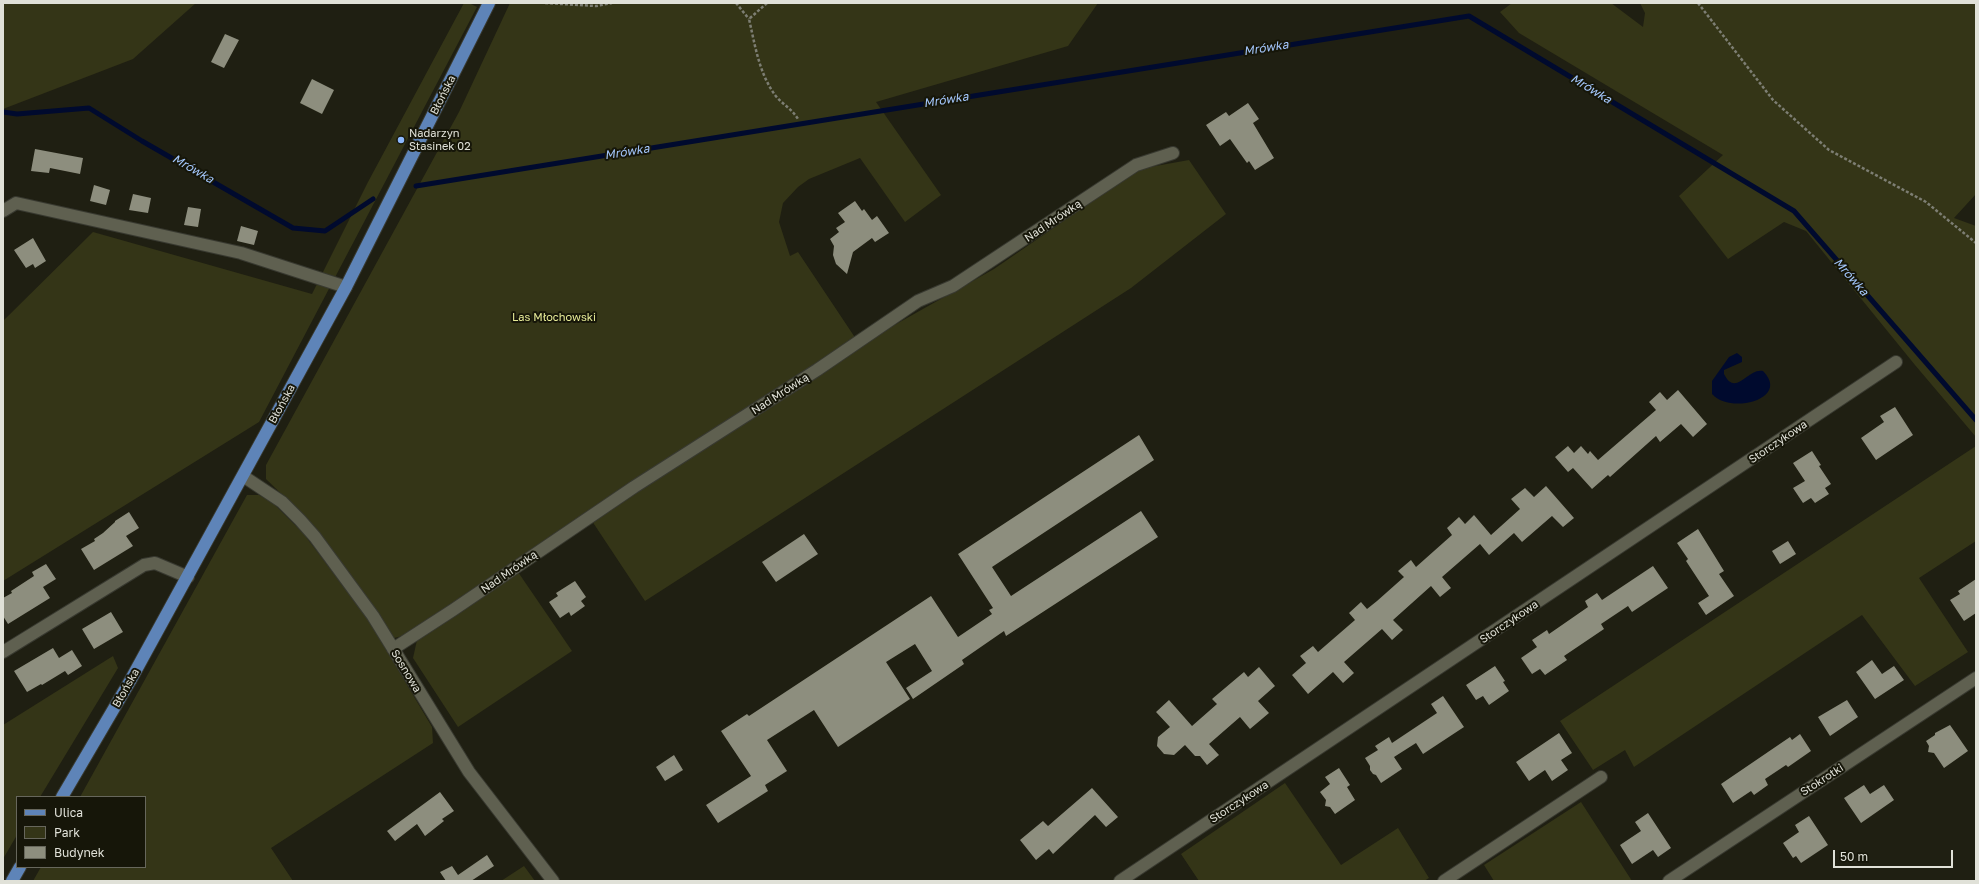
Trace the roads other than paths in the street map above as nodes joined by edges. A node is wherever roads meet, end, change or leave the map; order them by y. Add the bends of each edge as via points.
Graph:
1 (489, 3) edge
2 (1173, 153) dead end
3 (3, 211) edge
4 (346, 287) junction
5 (1896, 362) dead end
6 (243, 476) junction
7 (188, 577) junction
8 (393, 649) junction
9 (3, 652) edge
10 (1976, 678) edge
11 (1601, 777) dead end
12 (63, 796) edge
13 (19, 868) edge
14 (12, 881) edge
15 (553, 881) edge
16 (1120, 881) edge
17 (1444, 881) edge
18 (1669, 881) edge

1 - 4 main road, Błońska
2 - 8 street, Nad Mrówką via 1136,165 1000,257 953,286 918,301
3 - 4 street via 16,203 241,253
4 - 6 main road, Błońska
5 - 16 street, Storczykowa
6 - 7 main road, Błońska
6 - 8 street, Sosnowa via 282,502 300,520 373,616
7 - 9 street via 155,563 144,565
7 - 12 main road, Błońska
8 - 15 street, Sosnowa via 469,772
10 - 18 street, Stokrotki
11 - 17 street
13 - 14 main road

